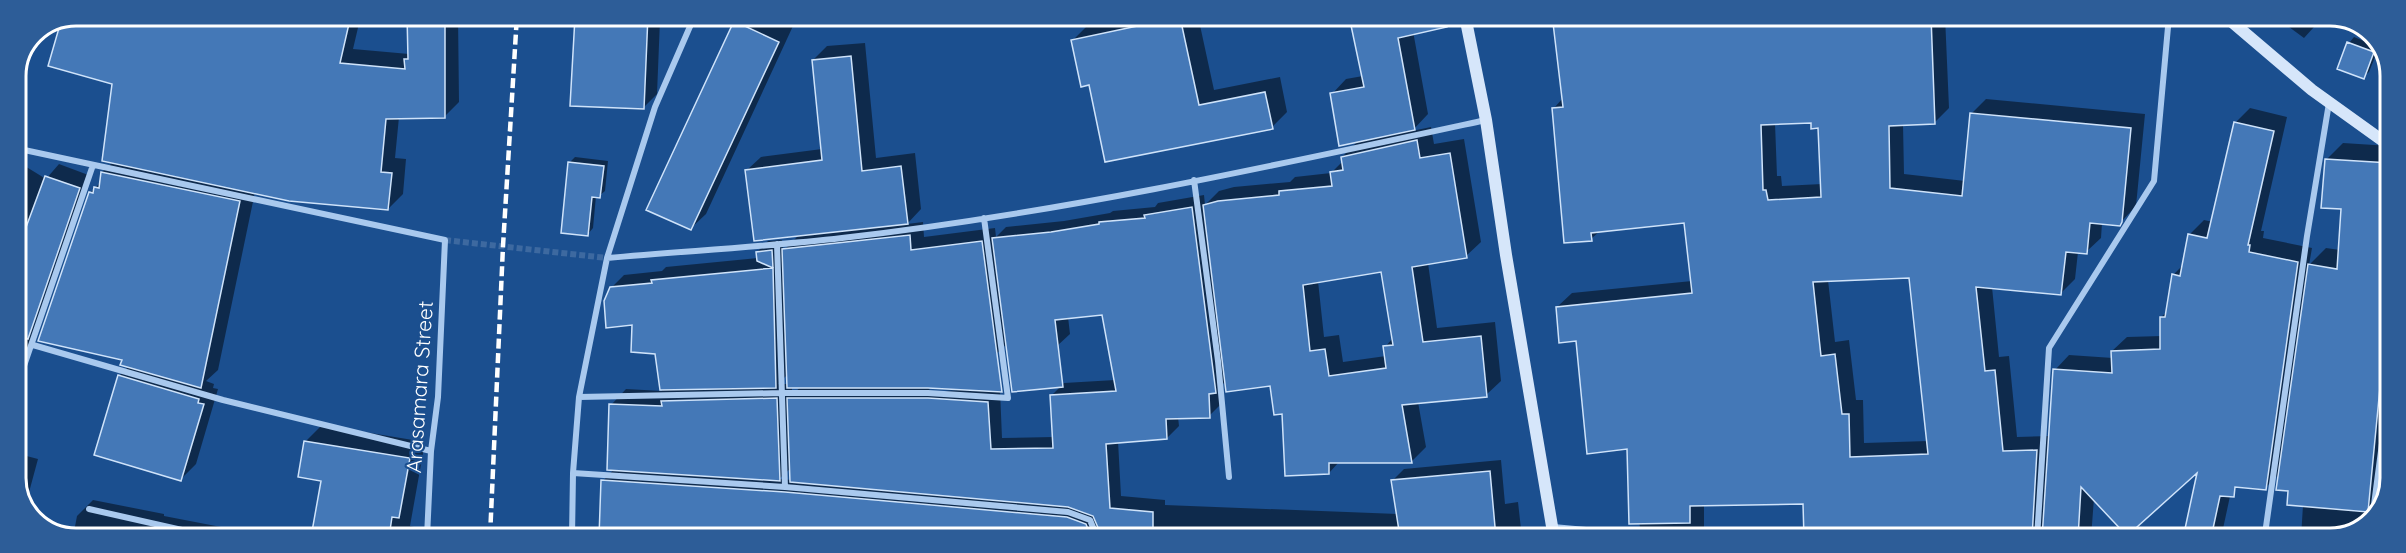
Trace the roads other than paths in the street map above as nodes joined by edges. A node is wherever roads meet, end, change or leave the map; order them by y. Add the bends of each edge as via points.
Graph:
1 (690, 26) edge
2 (1468, 26) edge
3 (2168, 26) edge
4 (2237, 26) edge
5 (2329, 103) junction
6 (1486, 120) junction
7 (2380, 139) edge
8 (26, 150) edge
9 (93, 165) junction
10 (1194, 180) junction
11 (984, 218) junction
12 (777, 244) junction
13 (607, 258) junction
14 (33, 345) junction
15 (26, 363) edge
16 (783, 393) junction
17 (579, 398) junction
18 (431, 451) junction
19 (2380, 459) edge
20 (573, 473) junction
21 (1229, 477) dead end
22 (785, 487) junction
23 (2374, 501) edge
24 (89, 509) dead end
25 (173, 528) edge
26 (427, 528) edge
27 (572, 528) edge
28 (1093, 528) edge
29 (1552, 528) edge
30 (2038, 528) edge
31 (2266, 528) edge

1 - 13 street via 655,106
2 - 6 street
3 - 30 street via 2154,181 2049,348
4 - 5 street
5 - 7 street
5 - 31 street
6 - 10 street
6 - 29 street
8 - 9 street
9 - 14 street
9 - 18 street, Arasamara Street via 445,240 438,397
10 - 11 street
10 - 21 street
11 - 12 street
11 - 16 street via 1008,398 928,393
12 - 13 street
12 - 16 street
13 - 17 street
14 - 15 street
14 - 18 street via 223,400
16 - 17 street
16 - 22 street
17 - 20 street
18 - 26 street, Arasamara Street
19 - 23 street
20 - 22 street
20 - 27 street
22 - 28 street via 1068,512 1090,520
24 - 25 street

